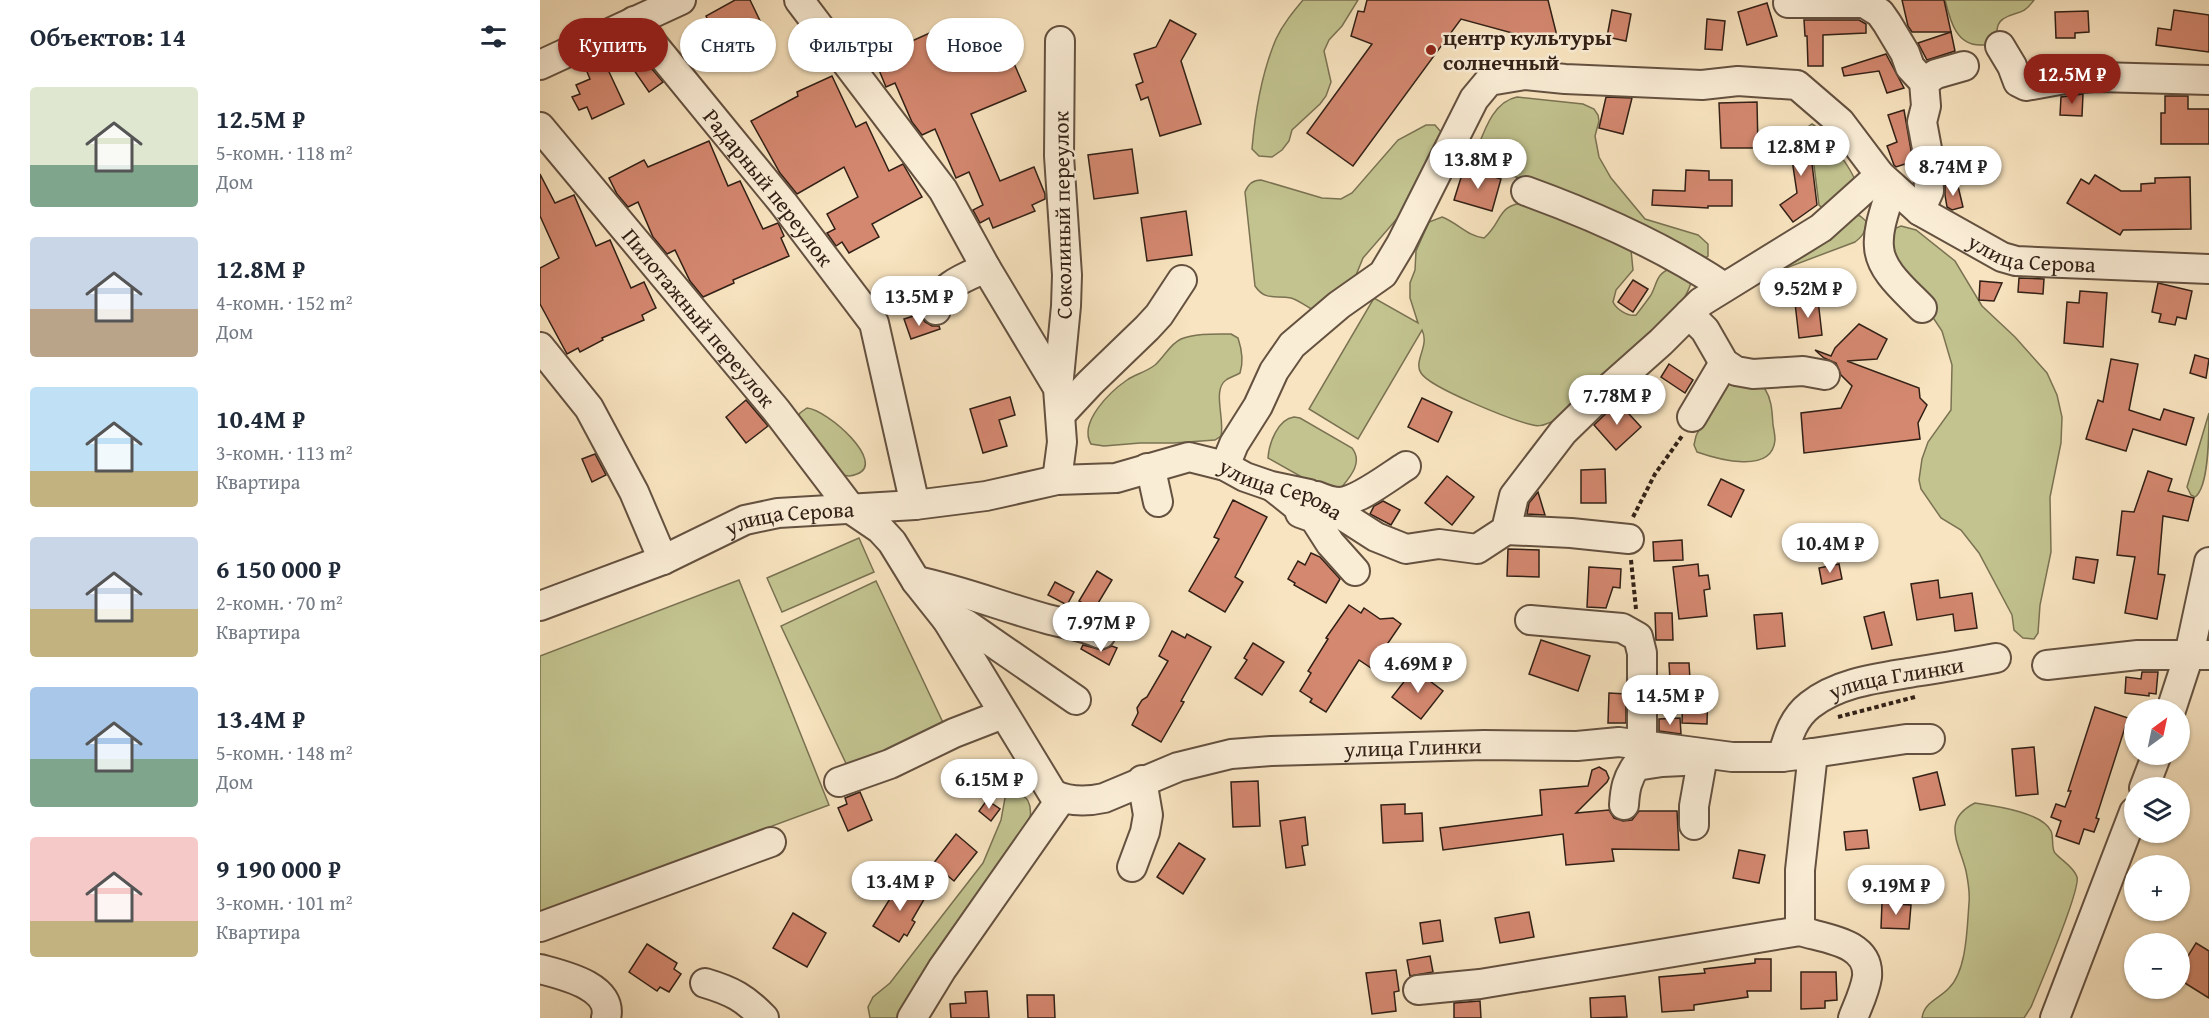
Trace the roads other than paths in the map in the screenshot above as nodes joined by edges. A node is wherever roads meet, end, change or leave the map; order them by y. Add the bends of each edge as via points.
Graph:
1 (681, 0) edge
2 (799, 0) edge
3 (1788, 3) dead end
4 (641, 18) edge
5 (1060, 41) dead end
6 (2000, 46) dead end
7 (558, 57) edge
8 (668, 63) edge
9 (540, 65) edge
10 (1964, 66) dead end
11 (2209, 80) edge
12 (1924, 82) junction
13 (540, 127) edge
14 (1886, 181) junction
15 (1526, 191) dead end
16 (1920, 211) junction
17 (986, 268) junction
18 (2209, 269) edge
19 (1182, 280) dead end
20 (1724, 287) junction
21 (1922, 308) dead end
22 (936, 310) dead end
23 (1689, 314) junction
24 (540, 347) edge
25 (1724, 363) junction
26 (1825, 375) dead end
27 (1060, 401) junction
28 (1692, 417) dead end
29 (1225, 466) junction
30 (1406, 466) dead end
31 (1147, 468) junction
32 (1057, 480) junction
33 (1271, 486) junction
34 (1309, 494) junction
35 (1158, 502) dead end
36 (915, 505) junction
37 (852, 510) junction
38 (1506, 530) junction
39 (1629, 539) dead end
40 (663, 560) junction
41 (1355, 571) dead end
42 (2208, 573) edge
43 (916, 581) junction
44 (540, 606) edge
45 (947, 620) junction
46 (1530, 620) dead end
47 (1101, 634) dead end
48 (2199, 655) edge
49 (1996, 658) dead end
50 (2047, 665) dead end
51 (2177, 699) edge
52 (1076, 700) dead end
53 (1003, 714) junction
54 (1930, 739) dead end
55 (1642, 744) junction
56 (1813, 753) junction
57 (1703, 757) junction
58 (1782, 757) junction
59 (1142, 780) junction
60 (840, 782) dead end
61 (1061, 799) junction
62 (1624, 805) dead end
63 (1694, 825) dead end
64 (2124, 838) edge
65 (771, 842) dead end
66 (1132, 867) dead end
67 (540, 927) edge
68 (1800, 932) junction
69 (540, 969) edge
70 (705, 983) dead end
71 (1418, 990) dead end
72 (606, 1018) edge
73 (764, 1018) edge
74 (912, 1018) edge
75 (1853, 1018) edge
76 (2055, 1018) edge

1 - 4 street
2 - 17 street via 943,190
3 - 12 street via 1864,3 1880,13 1910,67
5 - 27 street, Соколиный переулок via 1059,156 1067,275
6 - 11 street via 2018,82 2026,86 2098,77
7 - 9 street
8 - 36 street, Радарный переулок via 874,323
10 - 12 street
12 - 16 street via 1926,106 1922,122 1929,191
13 - 37 street, Пилотажный переулок via 776,410
14 - 16 street, улица Серова
14 - 20 street via 1821,228
14 - 21 street via 1878,248 1894,279
14 - 29 street, улица Серова via 1840,122 1797,86 1525,75 1490,81 1474,99 1383,274 1292,345 1274,371
15 - 20 street via 1640,238
16 - 18 street, улица Серова via 1983,248 2016,261
17 - 22 street via 945,290
17 - 27 street
19 - 27 street via 1147,328 1090,383
20 - 23 street
23 - 25 street via 1705,330
23 - 38 street via 1563,432 1514,496
24 - 40 street via 589,408 634,492
25 - 26 street via 1736,371 1753,374 1803,371
25 - 28 street
27 - 32 street, Соколиный переулок via 1062,441
29 - 31 street, улица Серова via 1189,457
29 - 33 street, улица Серова
30 - 34 street via 1343,502
31 - 32 street, улица Серова via 1116,478
31 - 35 street
32 - 36 street, улица Серова via 986,496
33 - 34 street, улица Серова
33 - 41 street via 1298,507 1300,513 1314,519
34 - 38 street, улица Серова via 1376,537 1406,549 1439,544 1477,549
36 - 37 street, улица Серова
37 - 40 street, улица Серова via 778,513 746,520
37 - 43 street, Пилотажный переулок via 886,536
38 - 39 street
40 - 44 street, улица Серова
42 - 48 street
43 - 45 street, Пилотажный переулок
43 - 47 street
45 - 52 street via 954,618 966,624
45 - 53 street, Пилотажный переулок
46 - 55 street via 1622,628 1638,637 1642,653
48 - 50 street via 2138,655
48 - 51 street
49 - 58 street, улица Глинки via 1864,681 1832,693 1800,715 1791,728
53 - 60 street
53 - 61 street, Пилотажный переулок via 1047,787
54 - 56 street
55 - 57 street, улица Глинки
55 - 59 street, улица Глинки via 1271,751 1231,754
56 - 58 street
56 - 68 street via 1800,870
57 - 58 street, улица Глинки
57 - 62 street via 1636,766 1629,777
57 - 63 street
59 - 61 street, улица Глинки via 1104,798
59 - 66 street via 1148,815
61 - 74 street via 924,995
64 - 76 street
65 - 67 street
68 - 71 street via 1480,984
68 - 75 street via 1849,945 1861,953 1867,979
69 - 72 street via 575,979 596,992 603,999
70 - 73 street via 738,995

